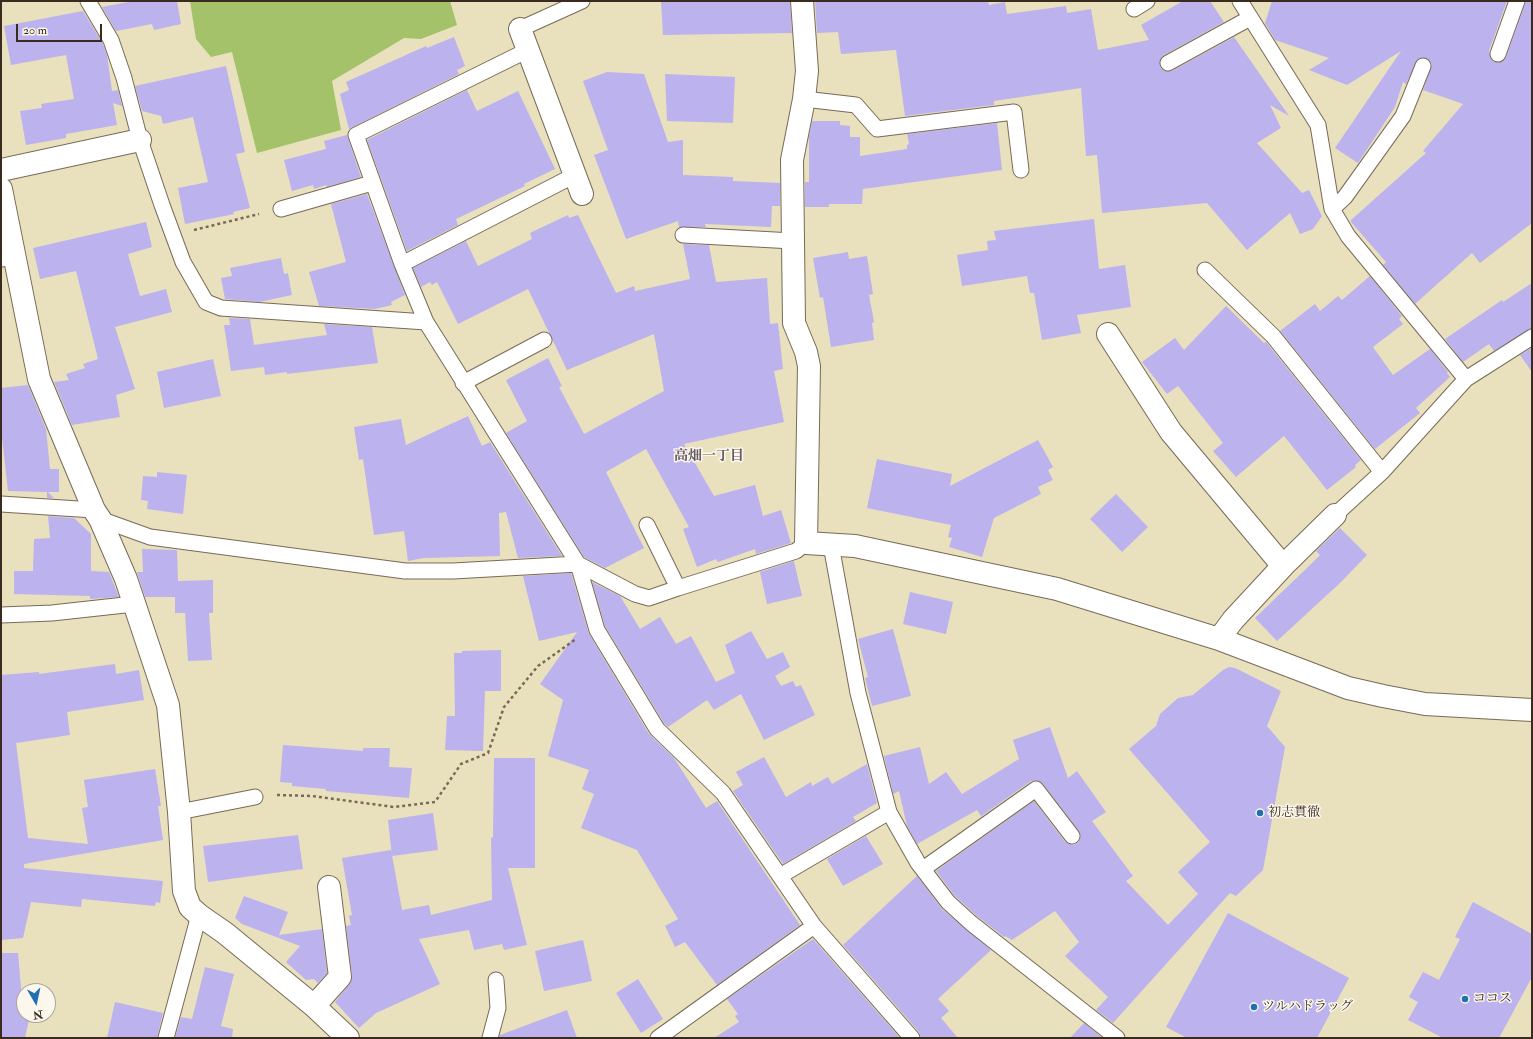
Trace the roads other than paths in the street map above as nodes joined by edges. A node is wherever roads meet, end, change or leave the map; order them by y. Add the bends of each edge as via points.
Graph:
1 (88, 1) edge
2 (582, 1) edge
3 (802, 1) edge
4 (1147, 1) edge
5 (1240, 1) edge
6 (1517, 1) edge
7 (1134, 10) dead end
8 (1250, 18) junction
9 (520, 29) joint
10 (528, 50) junction
11 (1498, 54) dead end
12 (1168, 63) dead end
13 (1423, 66) dead end
14 (804, 99) junction
15 (140, 140) junction
16 (1, 170) edge
17 (1021, 170) dead end
18 (372, 183) junction
19 (579, 184) joint
20 (1, 189) edge
21 (281, 209) road end
22 (1332, 209) junction
23 (683, 235) dead end
24 (793, 241) junction
25 (8, 258) edge
26 (402, 264) junction
27 (1205, 270) dead end
28 (426, 322) junction
29 (1108, 334) dead end
30 (1532, 337) edge
31 (544, 340) dead end
32 (1466, 379) junction
33 (463, 383) junction
34 (1382, 472) junction
35 (1, 504) edge
36 (97, 514) junction
37 (1335, 515) joint
38 (647, 525) dead end
39 (806, 543) junction
40 (831, 545) junction
41 (578, 564) junction
42 (1283, 566) junction
43 (678, 588) junction
44 (134, 604) junction
45 (1, 615) edge
46 (1219, 639) junction
47 (1532, 710) edge
48 (255, 797) road end
49 (179, 812) junction
50 (889, 812) junction
51 (1072, 836) dead end
52 (923, 869) junction
53 (780, 876) junction
54 (329, 887) dead end
55 (199, 915) junction
56 (814, 926) junction
57 (496, 980) dead end
58 (314, 1006) junction
59 (166, 1038) edge
60 (348, 1038) edge
61 (490, 1038) edge
62 (658, 1038) edge
63 (912, 1038) edge
64 (1117, 1038) edge

1 - 15 lane via 111,40
2 - 9 lane
3 - 14 street via 807,71
4 - 7 lane
5 - 8 lane
6 - 11 lane
8 - 12 lane
8 - 22 lane via 1318,125
9 - 10 street
10 - 18 lane via 356,135
10 - 19 street
13 - 22 lane via 1403,116 1345,197
14 - 17 lane via 856,105 877,129 1014,112
14 - 24 street via 792,160
15 - 16 street
15 - 28 lane via 183,262 206,302 221,308
18 - 21 lane
18 - 26 lane
19 - 26 lane
20 - 25 street
22 - 32 lane via 1348,236
23 - 24 lane
24 - 39 street via 794,323 809,366
25 - 36 street via 39,379
26 - 28 lane
27 - 34 lane via 1273,336
28 - 33 lane
29 - 42 street via 1170,432
30 - 32 lane
31 - 33 lane
32 - 34 lane
33 - 41 lane
34 - 37 lane
35 - 36 lane
36 - 41 lane via 150,538 405,571
36 - 44 street
37 - 42 street
38 - 43 lane
39 - 40 street
39 - 43 lane via 796,551
40 - 46 street via 855,546 899,554 1057,589
40 - 50 lane via 858,693
41 - 43 lane via 635,594 649,598
41 - 53 lane via 597,630 657,729 722,793
42 - 46 street
44 - 45 lane via 52,613
44 - 49 street via 168,704
46 - 47 street via 1348,688 1383,696 1425,704
48 - 49 lane
49 - 55 street via 184,891 190,907
50 - 52 lane
50 - 53 lane
51 - 52 lane via 1036,789
52 - 64 lane via 948,902 971,923
53 - 56 lane
54 - 58 street via 340,977
55 - 58 street via 225,933
55 - 59 lane
56 - 62 lane
56 - 63 lane
57 - 61 lane via 498,1008
58 - 60 street

